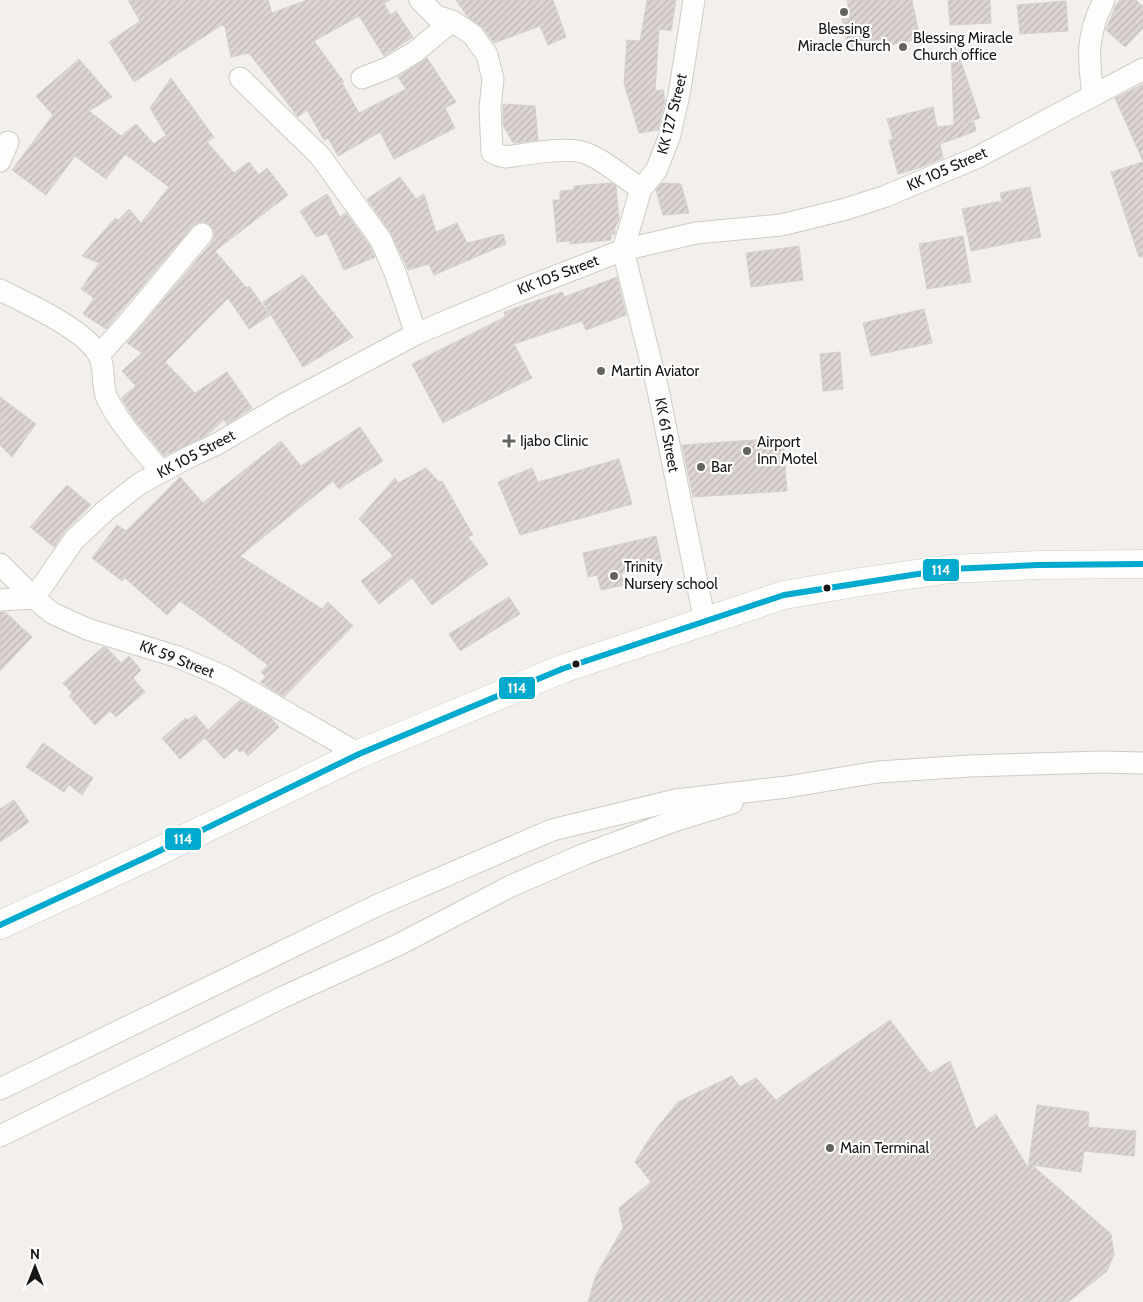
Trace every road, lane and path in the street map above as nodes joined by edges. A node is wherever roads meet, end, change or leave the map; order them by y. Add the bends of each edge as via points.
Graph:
1 (420, 0) edge
2 (694, 0) edge
3 (1104, 0) edge
4 (452, 21) junction
5 (1143, 69) edge
6 (240, 78) dead end
7 (362, 78) dead end
8 (1093, 95) junction
9 (641, 189) junction
10 (202, 234) dead end
11 (623, 250) junction
12 (0, 290) edge
13 (416, 334) junction
14 (100, 355) junction
15 (161, 472) junction
16 (0, 564) edge
17 (1143, 564) edge
18 (34, 598) junction
19 (0, 600) edge
20 (705, 622) junction
21 (359, 754) junction
22 (1143, 764) edge
23 (787, 787) junction
24 (0, 925) edge
25 (0, 1089) edge
26 (0, 1136) edge

1 - 4 street via 436,16
2 - 9 street, KK 127 Street via 669,138 656,171
3 - 8 street via 1089,43
4 - 7 street via 415,52
4 - 9 street via 473,35 487,55 493,79 490,108 492,152 506,157 582,152
5 - 8 street, KK 105 Street
6 - 13 street via 320,156 381,240
8 - 11 street, KK 105 Street via 978,157 886,196 780,225 696,233
9 - 11 street, KK 127 Street
10 - 14 street
11 - 13 street, KK 105 Street
11 - 20 street, KK 61 Street via 658,390
12 - 14 street via 56,319 90,342
13 - 15 street, KK 105 Street
14 - 15 street via 106,397
15 - 18 street, KK 105 Street via 106,510 74,540
16 - 18 street, KK 59 Street
17 - 20 main road via 950,569 784,595
18 - 19 street
18 - 21 street, KK 59 Street via 52,614 87,629 178,657 225,677
20 - 21 main road via 562,669
21 - 24 main road
22 - 23 street via 970,766 878,772
23 - 25 street via 676,800 552,830 380,904
23 - 26 street via 677,820 511,886 398,945 280,998

